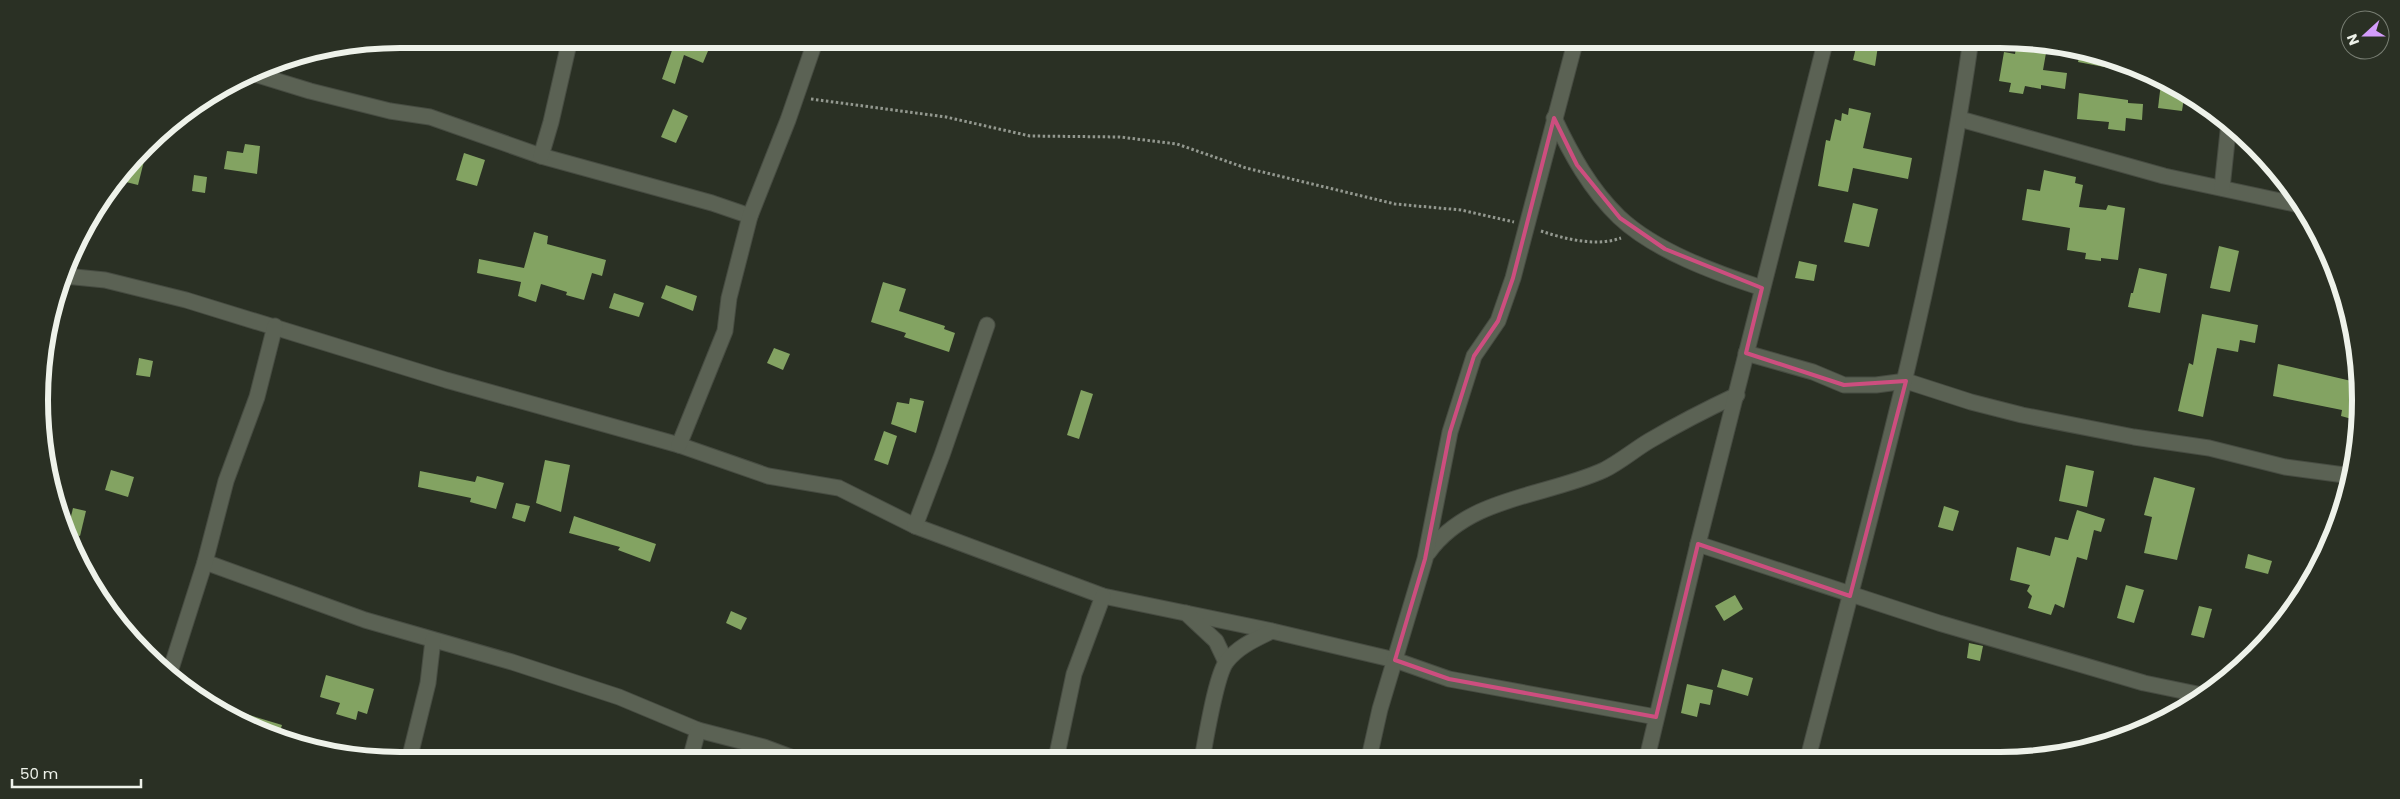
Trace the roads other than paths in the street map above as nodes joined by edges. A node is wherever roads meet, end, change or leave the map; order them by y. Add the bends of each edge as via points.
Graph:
1 (568, 48) edge
2 (813, 48) edge
3 (1573, 48) edge
4 (1824, 48) edge
5 (1970, 48) edge
6 (261, 76) edge
7 (1554, 118) junction
8 (1960, 119) junction
9 (2228, 131) edge
10 (541, 156) junction
11 (2222, 188) junction
12 (2293, 204) edge
13 (750, 216) junction
14 (70, 277) edge
15 (1762, 288) junction
16 (987, 324) dead end
17 (275, 326) junction
18 (1746, 353) junction
19 (1906, 381) junction
20 (1737, 394) junction
21 (679, 445) junction
22 (2344, 475) edge
23 (915, 526) junction
24 (1698, 544) junction
25 (1425, 559) junction
26 (205, 562) junction
27 (1102, 596) junction
28 (1850, 596) junction
29 (1186, 613) junction
30 (1272, 631) junction
31 (433, 640) junction
32 (1395, 660) junction
33 (1226, 662) junction
34 (171, 668) edge
35 (2194, 693) edge
36 (1656, 717) junction
37 (698, 730) junction
38 (411, 752) edge
39 (692, 752) edge
40 (776, 752) edge
41 (1057, 752) edge
42 (1203, 752) edge
43 (1370, 752) edge
44 (1648, 752) edge
45 (1810, 752) edge

1 - 10 street
2 - 13 street
3 - 7 street
4 - 15 street
5 - 8 street
6 - 10 street via 390,111 430,117
7 - 15 street via 1577,164 1620,218 1664,249 1725,276
7 - 25 street via 1513,278 1498,321 1474,356 1450,432
8 - 11 street via 2164,176
8 - 19 street
9 - 11 street
10 - 13 street
11 - 12 street
13 - 21 street via 725,331
14 - 17 street via 114,282
15 - 18 street
16 - 23 street
17 - 21 street via 446,380
17 - 26 street via 258,396 226,481
18 - 19 street via 1844,384 1876,385
18 - 20 street
19 - 22 street via 2022,415 2209,448 2285,467
19 - 28 street
20 - 24 street
20 - 25 street via 1656,437 1605,469 1498,503 1459,522 1440,538
21 - 23 street via 768,476 839,488
23 - 27 street
24 - 28 street
24 - 36 street
25 - 32 street
26 - 31 street via 366,620
26 - 34 street
27 - 29 street
27 - 41 street via 1074,674
28 - 35 street via 2144,683
28 - 45 street
29 - 30 street
29 - 33 street via 1216,641
30 - 32 street
30 - 33 street via 1246,644
31 - 37 street via 619,697
31 - 38 street via 428,683
32 - 36 street via 1449,679
32 - 43 street
33 - 42 street
36 - 44 street
37 - 39 street
37 - 40 street

